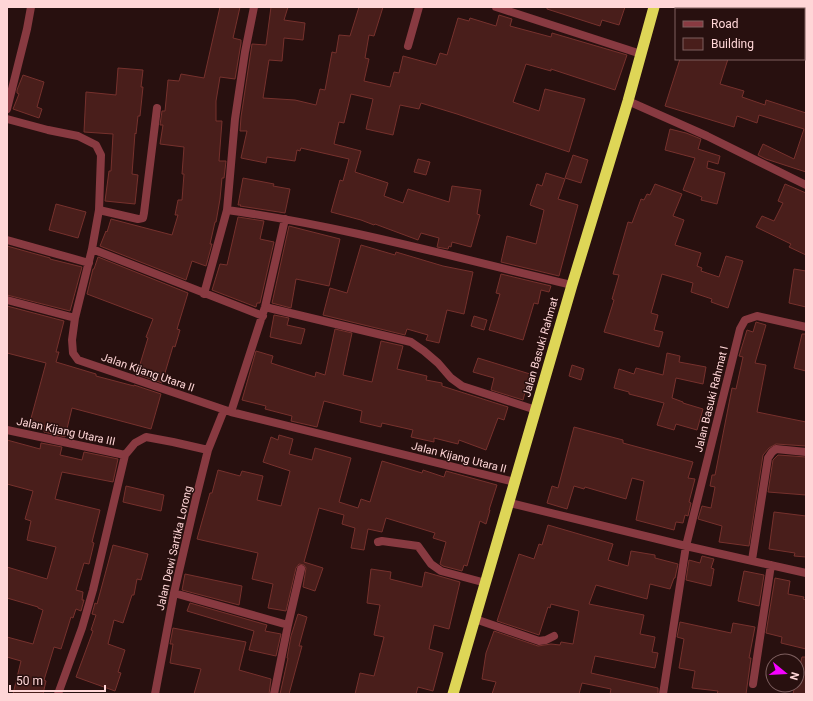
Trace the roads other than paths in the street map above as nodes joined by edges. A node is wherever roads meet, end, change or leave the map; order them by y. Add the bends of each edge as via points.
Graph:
1 (31, 7) edge
2 (254, 7) edge
3 (419, 7) edge
4 (496, 7) edge
5 (654, 7) edge
6 (408, 46) dead end
7 (641, 54) junction
8 (628, 101) junction
9 (157, 108) dead end
10 (7, 109) edge
11 (7, 119) edge
12 (806, 185) edge
13 (100, 210) junction
14 (226, 210) junction
15 (285, 220) junction
16 (7, 240) edge
17 (92, 249) junction
18 (89, 262) junction
19 (572, 285) junction
20 (204, 294) junction
21 (7, 300) edge
22 (265, 307) junction
23 (263, 316) junction
24 (75, 318) junction
25 (806, 327) edge
26 (536, 410) junction
27 (228, 411) junction
28 (7, 430) edge
29 (208, 450) junction
30 (806, 452) edge
31 (125, 455) junction
32 (515, 482) junction
33 (510, 503) junction
34 (378, 542) dead end
35 (686, 546) junction
36 (752, 560) junction
37 (771, 565) junction
38 (301, 569) dead end
39 (806, 573) edge
40 (486, 583) junction
41 (174, 593) junction
42 (476, 619) junction
43 (288, 625) junction
44 (554, 636) dead end
45 (752, 684) dead end
46 (58, 694) edge
47 (155, 694) edge
48 (274, 694) edge
49 (453, 694) edge
50 (663, 694) edge

1 - 10 street
2 - 14 street via 235,119
3 - 6 street
4 - 7 street
5 - 7 highway, Jalan Basuki Rahmat
7 - 8 highway, Jalan Basuki Rahmat
8 - 12 street via 707,136
8 - 19 highway, Jalan Basuki Rahmat
9 - 13 street via 143,218
11 - 13 street, Jalan Kijang Utara II via 78,136 96,145 101,155
13 - 17 street, Jalan Kijang Utara II
14 - 15 street
14 - 20 street
15 - 19 street
15 - 22 street, Jalan Dewi Sartika Lorong
16 - 18 street
17 - 18 street, Jalan Kijang Utara II
17 - 20 street
18 - 24 street, Jalan Kijang Utara II
19 - 26 highway, Jalan Basuki Rahmat
20 - 23 street
21 - 24 street
22 - 23 street, Jalan Dewi Sartika Lorong
22 - 26 street via 411,342 462,386
23 - 27 street, Jalan Dewi Sartika Lorong
24 - 27 street, Jalan Kijang Utara II via 72,347 78,360
25 - 35 street, Jalan Basuki Rahmat I via 757,316 745,320 740,328
26 - 32 highway, Jalan Basuki Rahmat
27 - 29 street, Jalan Dewi Sartika Lorong
27 - 32 street, Jalan Kijang Utara II
28 - 31 street, Jalan Kijang Utara III
29 - 31 street, Jalan Kijang Utara III via 146,437 134,443
29 - 41 street, Jalan Dewi Sartika Lorong
30 - 36 street via 776,449 768,458
31 - 46 street via 93,590
32 - 33 highway, Jalan Basuki Rahmat
33 - 35 street
33 - 40 highway, Jalan Basuki Rahmat
34 - 40 street via 418,546 431,564 442,571
35 - 36 street
35 - 50 street, Jalan Basuki Rahmat I
36 - 37 street
37 - 39 street
37 - 45 street
38 - 43 street
40 - 42 highway, Jalan Basuki Rahmat
41 - 43 street
41 - 47 street, Jalan Dewi Sartika Lorong
42 - 44 street via 539,640
42 - 49 highway, Jalan Basuki Rahmat
43 - 48 street

